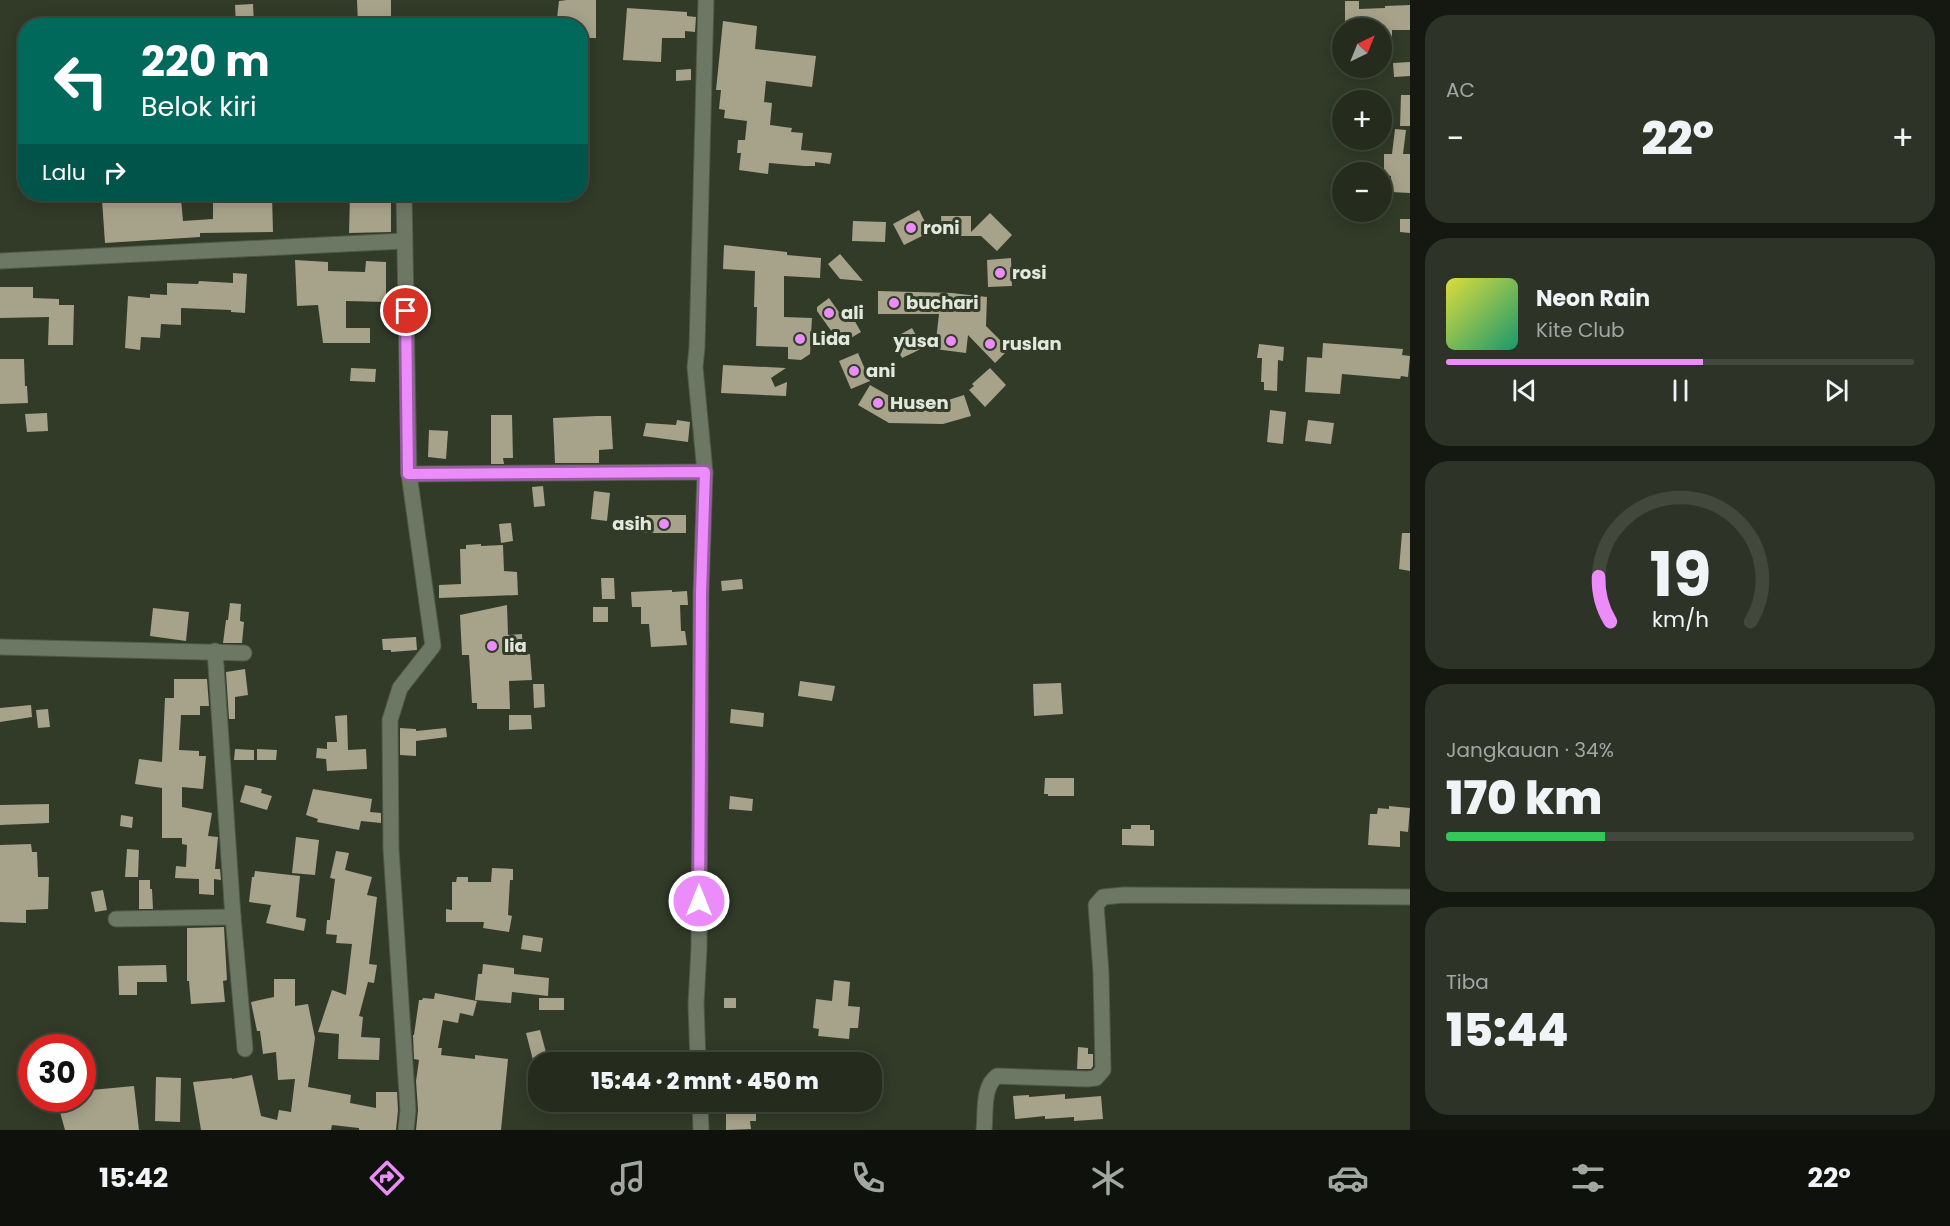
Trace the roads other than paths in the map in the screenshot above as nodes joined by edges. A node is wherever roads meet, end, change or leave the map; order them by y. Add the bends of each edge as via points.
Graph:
1 (706, 0) edge
2 (404, 201) edge
3 (404, 241) junction
4 (0, 261) edge
5 (705, 472) junction
6 (408, 474) junction
7 (0, 647) edge
8 (215, 651) junction
9 (244, 653) dead end
10 (1410, 897) edge
11 (233, 917) junction
12 (116, 919) dead end
13 (245, 1049) dead end
14 (698, 1052) edge
15 (700, 1112) edge
16 (406, 1130) edge
17 (701, 1130) edge
18 (984, 1130) edge

1 - 5 street via 695,367
2 - 3 street
3 - 4 street
3 - 6 street
5 - 6 street
5 - 14 street
6 - 16 street via 433,646 400,688 390,720 391,849 408,1110
7 - 8 street
8 - 9 street
8 - 11 street
10 - 18 street via 1103,897 1096,905 1103,1070 1096,1078 1087,1079 997,1076 988,1089
11 - 12 street
11 - 13 street
15 - 17 street

